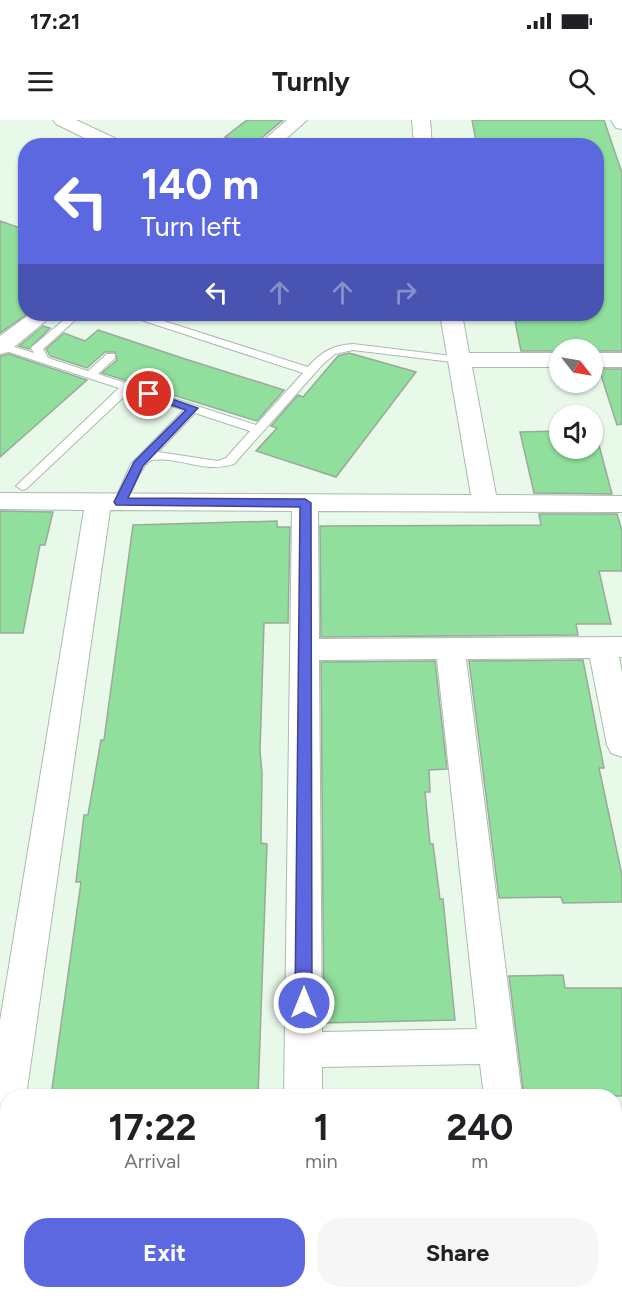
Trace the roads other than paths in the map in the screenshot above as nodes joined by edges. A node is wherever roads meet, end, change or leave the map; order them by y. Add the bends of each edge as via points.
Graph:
1 (62, 120) edge
2 (298, 120) edge
3 (421, 120) edge
4 (620, 120) edge
5 (622, 124) edge
6 (100, 138) edge
7 (276, 138) edge
8 (422, 138) edge
9 (34, 321) edge
10 (69, 321) edge
11 (154, 321) edge
12 (452, 321) edge
13 (1, 347) edge
14 (111, 356) dead end
15 (43, 360) junction
16 (460, 360) junction
17 (549, 360) edge
18 (603, 360) edge
19 (622, 360) edge
20 (311, 372) junction
21 (90, 375) junction
22 (127, 387) junction
23 (193, 408) junction
24 (258, 430) junction
25 (142, 460) junction
26 (22, 486) dead end
27 (0, 501) edge
28 (109, 502) junction
29 (305, 503) junction
30 (485, 504) junction
31 (622, 504) edge
32 (612, 647) edge
33 (450, 648) junction
34 (305, 650) junction
35 (622, 745) edge
36 (497, 1046) junction
37 (303, 1050) junction
38 (9, 1089) edge
39 (303, 1089) edge
40 (502, 1089) edge

1 - 6 street
2 - 7 street
3 - 8 street
4 - 5 street
9 - 13 street
10 - 15 lane via 37,348
11 - 20 lane
12 - 16 street
13 - 15 lane
14 - 21 lane
15 - 21 lane
16 - 17 street
16 - 20 lane via 340,348
16 - 30 street
18 - 19 street
20 - 24 lane
21 - 22 lane
22 - 23 lane
22 - 26 lane
23 - 24 lane
23 - 25 lane
24 - 25 lane via 224,465 161,456
25 - 28 lane
27 - 28 street
28 - 29 street
28 - 38 street
29 - 30 street
29 - 34 street
30 - 31 street
32 - 33 street
32 - 35 street
33 - 34 street
33 - 36 street
34 - 37 street
36 - 37 street
36 - 40 street
37 - 39 street

